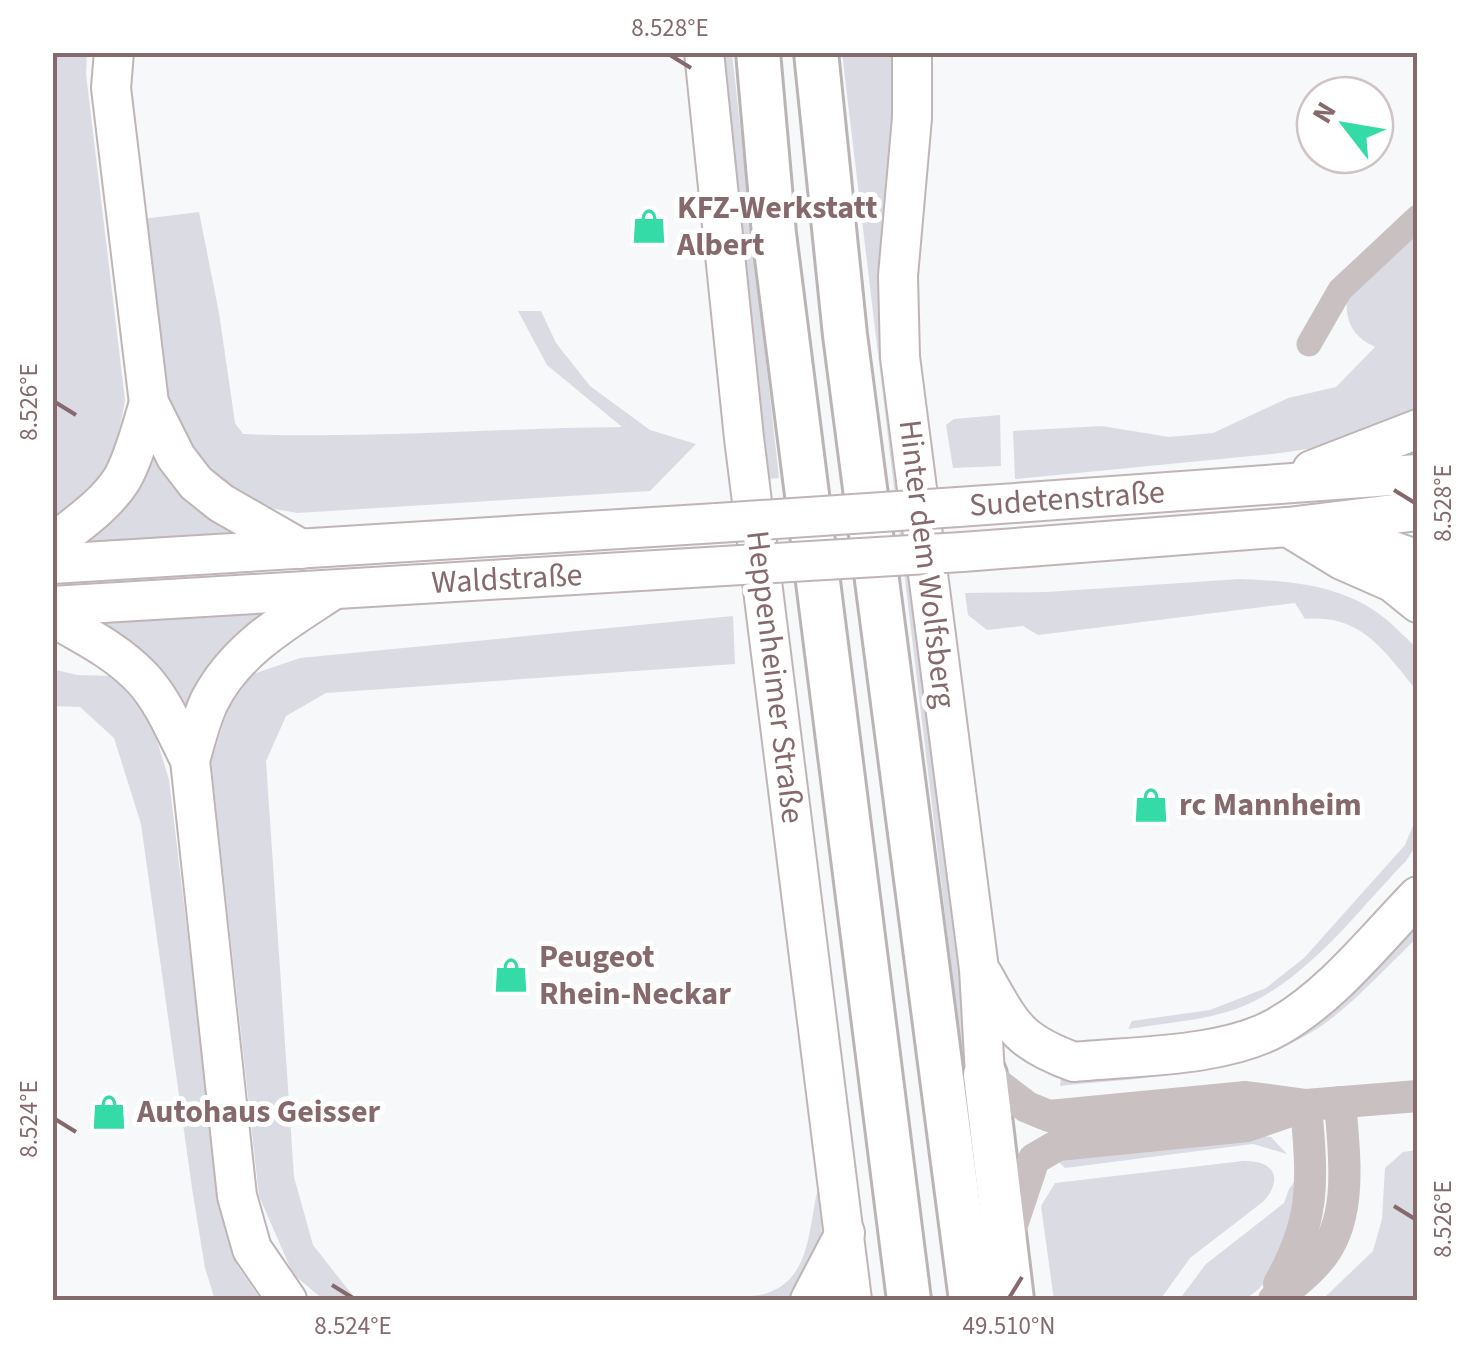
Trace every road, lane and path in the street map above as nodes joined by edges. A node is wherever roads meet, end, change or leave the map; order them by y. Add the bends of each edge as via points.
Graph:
1 (114, 52) edge
2 (704, 52) edge
3 (758, 52) edge
4 (816, 52) edge
5 (912, 52) edge
6 (1418, 217) edge
7 (1309, 344) dead end
8 (148, 403) junction
9 (1418, 429) edge
10 (1418, 474) edge
11 (1272, 485) junction
12 (1418, 511) edge
13 (717, 523) joint
14 (1288, 527) junction
15 (52, 544) edge
16 (301, 550) junction
17 (962, 552) joint
18 (1418, 560) edge
19 (52, 564) edge
20 (336, 588) junction
21 (1418, 603) edge
22 (52, 606) edge
23 (52, 617) edge
24 (190, 760) junction
25 (1418, 896) edge
26 (979, 969) junction
27 (986, 1075) junction
28 (1418, 1096) edge
29 (1340, 1102) junction
30 (1306, 1106) junction
31 (845, 1233) junction
32 (1005, 1248) junction
33 (286, 1300) edge
34 (810, 1300) edge
35 (852, 1300) edge
36 (908, 1300) edge
37 (971, 1300) edge
38 (1012, 1300) edge
39 (1272, 1300) edge

1 - 8 main road via 112,88
2 - 31 main road, Heppenheimer Straße via 744,438
3 - 36 highway via 774,234
4 - 37 highway via 845,335
5 - 26 main road, Hinter dem Wolfsberg via 898,276 900,358
6 - 7 street via 1340,290
8 - 15 main road via 122,479
8 - 16 main road via 196,483
9 - 11 main road
10 - 11 main road, Sudetenstraße
11 - 13 main road, Sudetenstraße, bridge
12 - 14 main road, Sudetenstraße
13 - 16 main road, Waldstraße
14 - 17 main road, Sudetenstraße
14 - 18 main road
14 - 21 main road via 1392,582
16 - 19 main road, Waldstraße
17 - 20 main road, Waldstraße, bridge
20 - 22 main road, Waldstraße
20 - 24 main road via 258,640 228,670 208,703
23 - 24 main road via 142,679
24 - 33 main road via 237,1196 252,1249
25 - 26 main road via 1328,988 1276,1027 1211,1049 1074,1062 1014,1030
26 - 27 main road, Hinter dem Wolfsberg
27 - 30 street via 1026,1107 1049,1116 1246,1097
27 - 32 highway
28 - 29 street
29 - 30 street
29 - 39 street via 1343,1212 1320,1260
30 - 32 street via 1247,1126 1058,1145 1034,1158
30 - 39 street via 1310,1205 1298,1251
31 - 34 main road
31 - 35 main road, Heppenheimer Straße
32 - 38 highway

